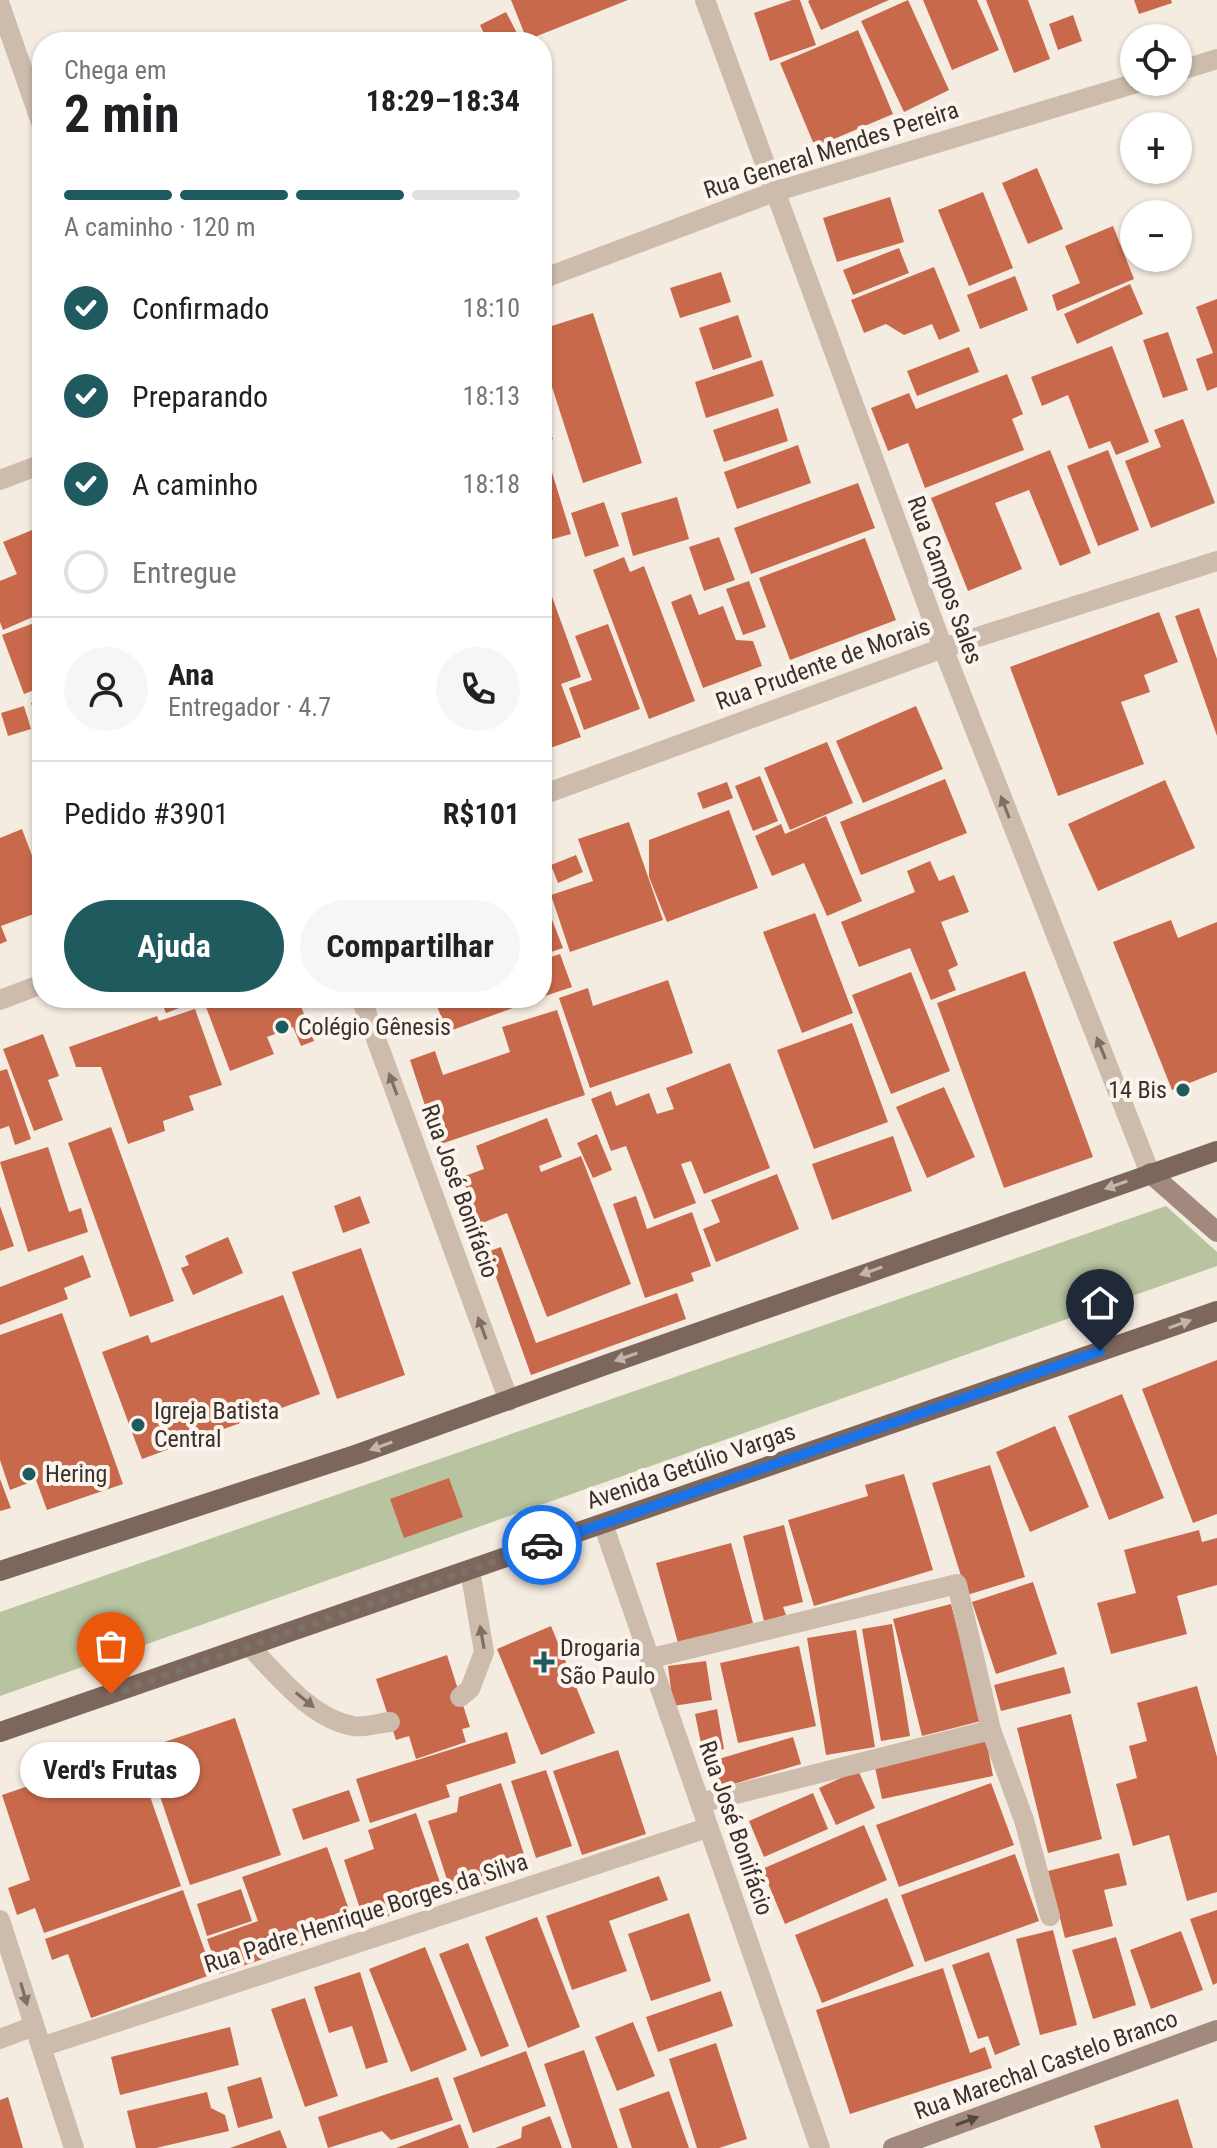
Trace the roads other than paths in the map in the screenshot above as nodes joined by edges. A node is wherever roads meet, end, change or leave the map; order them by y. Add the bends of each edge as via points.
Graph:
1 (705, 0) edge
2 (0, 5) edge
3 (1217, 59) edge
4 (1192, 67) edge
5 (1120, 88) edge
6 (32, 96) edge
7 (774, 192) junction
8 (552, 275) edge
9 (32, 468) edge
10 (0, 480) edge
11 (1217, 561) edge
12 (943, 648) junction
13 (552, 791) edge
14 (32, 988) edge
15 (0, 1000) edge
16 (365, 1008) edge
17 (1217, 1151) edge
18 (1150, 1173) junction
19 (1217, 1232) edge
20 (1217, 1311) edge
21 (509, 1401) junction
22 (603, 1524) junction
23 (470, 1570) junction
24 (0, 1571) edge
25 (249, 1646) junction
26 (652, 1658) junction
27 (460, 1697) dead end
28 (390, 1722) dead end
29 (991, 1730) junction
30 (0, 1732) edge
31 (700, 1803) junction
32 (707, 1828) junction
33 (1050, 1916) dead end
34 (0, 1920) edge
35 (34, 2026) junction
36 (1217, 2030) edge
37 (0, 2039) edge
38 (41, 2047) junction
39 (74, 2148) edge
40 (820, 2148) edge
41 (893, 2148) edge

1 - 7 street, Rua Campos Sales
2 - 6 street
3 - 4 street
5 - 7 street, Rua General Mendes Pereira
7 - 8 street, Rua General Mendes Pereira
7 - 12 street, Rua Campos Sales
9 - 10 street
11 - 12 street, Rua Prudente de Morais
12 - 13 street, Rua Prudente de Morais
18 -> 12 street, Rua Campos Sales
14 - 15 street
21 -> 16 street, Rua José Bonifácio
17 - 18 main road
18 - 19 street
18 -> 21 main road
22 -> 20 main road, Avenida Getúlio Vargas
21 -> 24 main road
22 - 23 main road, Avenida Getúlio Vargas
22 - 26 street, Rua José Bonifácio
23 - 25 main road, Avenida Getúlio Vargas
27 -> 23 street via 470,1689 484,1652
25 -> 28 street via 303,1700 329,1718 355,1726
25 - 30 main road, Avenida Getúlio Vargas
26 - 29 street via 957,1584
26 - 31 street, Rua José Bonifácio
29 - 31 street
29 - 33 street via 1024,1820
31 - 32 street, Rua José Bonifácio
32 - 38 street, Rua Padre Henrique Borges da Silva
32 - 40 street, Rua José Bonifácio
34 -> 35 street
35 - 37 street
35 - 38 street
41 -> 36 street, Rua Marechal Castelo Branco
38 - 39 street

